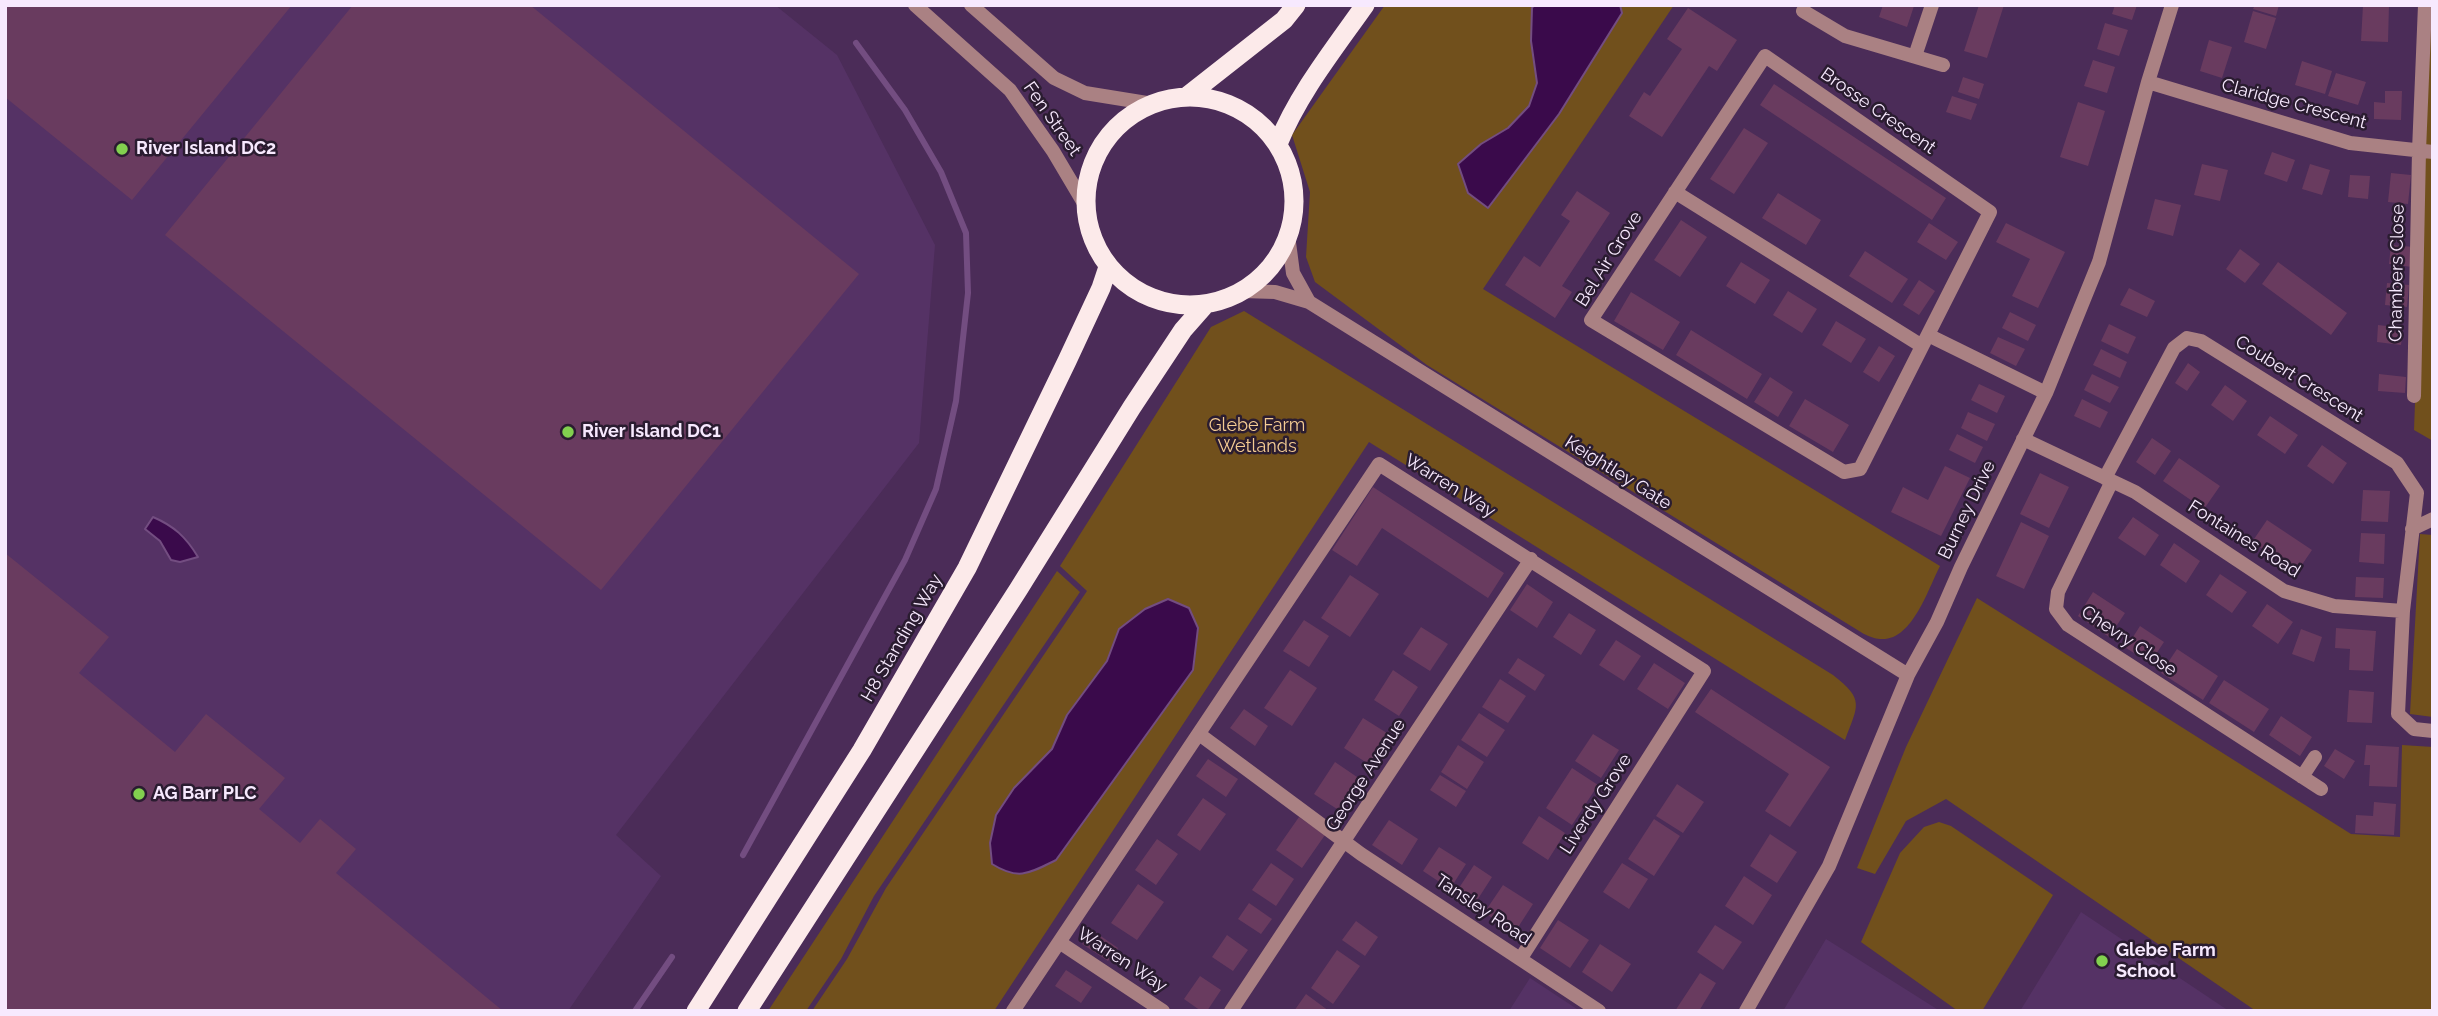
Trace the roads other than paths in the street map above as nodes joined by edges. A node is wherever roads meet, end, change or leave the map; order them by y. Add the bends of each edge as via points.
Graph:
1 (915, 5) edge
2 (971, 5) edge
3 (1366, 5) edge
4 (1932, 5) edge
5 (2172, 5) edge
6 (2425, 5) edge
7 (1803, 11) dead end
8 (1290, 12) edge
9 (1915, 56) junction
10 (1943, 65) dead end
11 (2148, 82) junction
12 (1186, 97) junction
13 (1153, 104) junction
14 (1278, 144) junction
15 (2426, 151) edge
16 (1675, 192) junction
17 (1086, 205) junction
18 (1288, 235) junction
19 (1108, 267) junction
20 (1242, 291) junction
21 (1309, 302) junction
22 (1205, 305) junction
23 (1925, 341) junction
24 (2046, 393) junction
25 (2414, 396) dead end
26 (2023, 439) junction
27 (2108, 480) junction
28 (2433, 519) edge
29 (2412, 529) junction
30 (1531, 559) junction
31 (2403, 611) junction
32 (1704, 671) joint
33 (1908, 676) junction
34 (2433, 731) edge
35 (1199, 734) junction
36 (2315, 757) dead end
37 (2302, 777) junction
38 (2321, 789) dead end
39 (1345, 841) junction
40 (1059, 942) junction
41 (1521, 958) junction
42 (695, 1011) edge
43 (747, 1011) edge
44 (1013, 1011) edge
45 (1163, 1011) edge
46 (1231, 1011) edge
47 (1599, 1011) edge
48 (1745, 1011) edge

1 - 17 street, Fen Street via 1010,90
2 - 13 street, Fen Street via 1054,78 1085,93
3 - 14 highway via 1286,123
4 - 9 street
5 - 11 street, Burney Drive
6 - 15 street, Chambers Close
7 - 9 street via 1845,36
8 - 12 highway
9 - 10 street
11 - 15 street, Claridge Crescent via 2338,140
11 - 24 street, Burney Drive via 2099,262
12 - 13 highway
12 - 14 highway via 1232,107 1253,118
13 - 17 highway via 1125,120 1103,144 1090,173
14 - 18 highway via 1290,173 1294,204
15 - 25 street, Chambers Close
16 - 23 street
16 - 23 street, Brosse Crescent via 1765,56 1990,212
16 - 23 street, Bel Air Grove via 1591,320 1844,472 1860,469
17 - 19 highway via 1092,238
18 - 20 highway via 1262,277
18 - 21 street, Keightley Gate via 1293,273
19 - 22 highway via 1135,290 1157,299
19 - 42 highway, H8 Standing Way via 961,579 862,750
20 - 21 street, Keightley Gate via 1275,292
20 - 22 highway
21 - 33 street, Keightley Gate
22 - 43 highway via 1182,330 1132,407
23 - 24 street
24 - 26 street, Burney Drive
26 - 27 street, Fontaines Road
26 - 33 street, Burney Drive
27 - 29 street, Coubert Crescent via 2174,348 2187,338 2202,341 2397,463 2417,493
27 - 31 street, Fontaines Road via 2135,492 2284,591 2334,606
27 - 37 street, Chevry Close via 2058,592 2056,609 2068,625
28 - 29 street
29 - 31 street, Coubert Crescent
30 - 32 street, Warren Way
30 - 35 street, Warren Way via 1379,464
30 - 39 street, George Avenue
31 - 34 street via 2398,714 2414,729
32 - 41 street, Liverdy Grove
33 - 48 street, Burney Drive via 1829,866
35 - 39 street
35 - 40 street, Warren Way
36 - 37 street
37 - 38 street, Chevry Close
39 - 41 street, Tansley Road
39 - 46 street, George Avenue
40 - 44 street, Warren Way
40 - 45 street, Warren Way
41 - 47 street, Tansley Road

